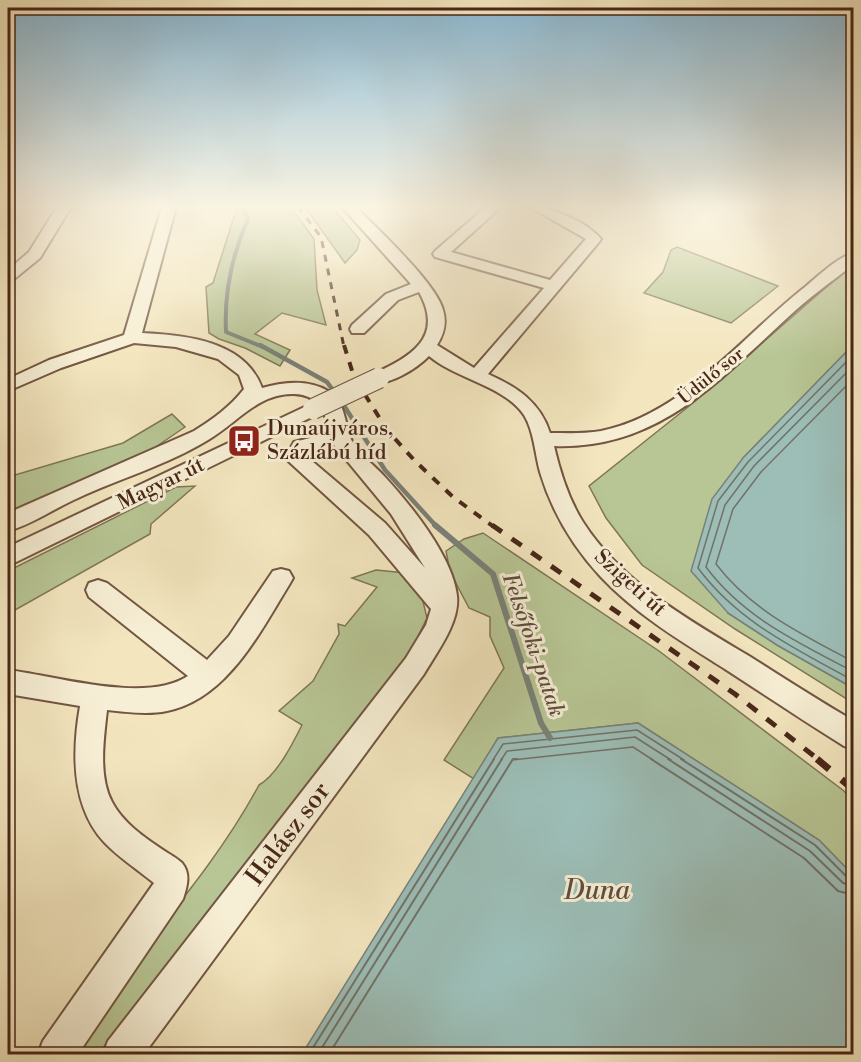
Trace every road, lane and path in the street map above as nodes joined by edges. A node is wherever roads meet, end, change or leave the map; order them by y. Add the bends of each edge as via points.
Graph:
1 (33, 257) edge
2 (155, 257) edge
3 (394, 257) edge
4 (449, 257) edge
5 (579, 257) edge
6 (854, 257) edge
7 (8, 277) edge
8 (420, 286) junction
9 (554, 286) junction
10 (358, 329) dead end
11 (132, 338) junction
12 (423, 352) junction
13 (444, 366) junction
14 (383, 376) junction
15 (474, 376) junction
16 (8, 387) edge
17 (247, 402) junction
18 (341, 437) junction
19 (543, 439) junction
20 (8, 523) edge
21 (8, 557) edge
22 (281, 578) dead end
23 (98, 590) dead end
24 (445, 608) junction
25 (207, 675) junction
26 (8, 682) edge
27 (95, 696) junction
28 (854, 737) edge
29 (56, 1054) edge
30 (121, 1054) edge

1 - 7 street
2 - 11 street
3 - 8 street
4 - 9 street
5 - 9 street
6 - 19 street, Üdülő sor via 784,312 711,379 650,421 601,438
8 - 10 street via 392,297
8 - 12 street via 433,303 437,317 435,333
9 - 15 street
11 - 16 street via 55,364
11 - 17 street via 189,344 228,358 246,372 253,389
12 - 13 street via 422,364
12 - 14 street
13 - 14 street
13 - 15 street, Szigeti út
14 - 21 street, Magyar út, bridge
15 - 19 street, Szigeti út via 507,390 524,403 538,423
17 - 18 street via 280,388 316,393 329,400
17 - 20 street via 174,451 83,487
18 - 24 street via 430,555 443,588
18 - 24 street via 301,447 295,458 377,529
19 - 28 street, Szigeti út via 550,471 568,515 588,546 619,580 689,633
22 - 25 street via 236,647
23 - 25 street
24 - 30 street, Halász sor via 415,666
25 - 27 street via 179,695 152,700
26 - 27 street
27 - 29 street via 89,741 91,775 101,813 128,842 171,875 171,887

